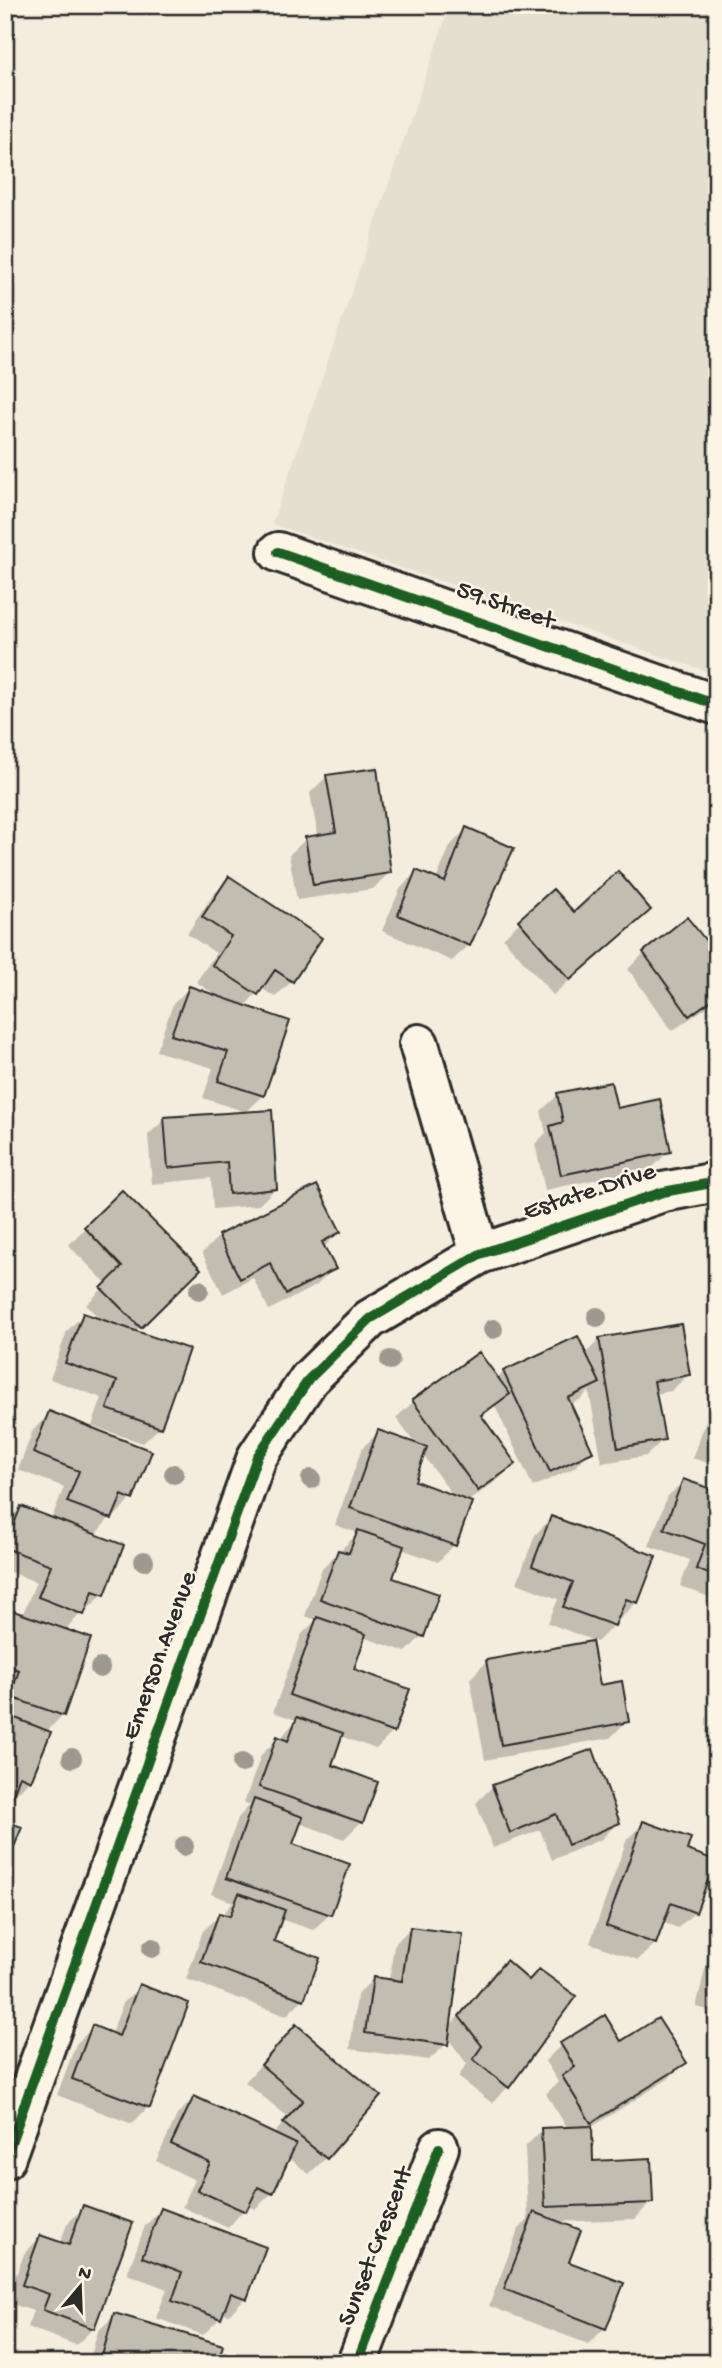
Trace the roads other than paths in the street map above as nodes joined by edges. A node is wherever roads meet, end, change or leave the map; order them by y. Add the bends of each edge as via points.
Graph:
1 (278, 552) dead end
2 (717, 705) edge
3 (419, 1044) dead end
4 (717, 1182) edge
5 (480, 1254) junction
6 (439, 2148) dead end
7 (5, 2159) edge
8 (357, 2363) edge

1 - 2 street, 59 Street
3 - 5 street
4 - 5 street, Estate Drive via 663,1192
5 - 7 street, Emerson Avenue via 370,1319 309,1379 257,1457
6 - 8 street, Sunset Crescent

